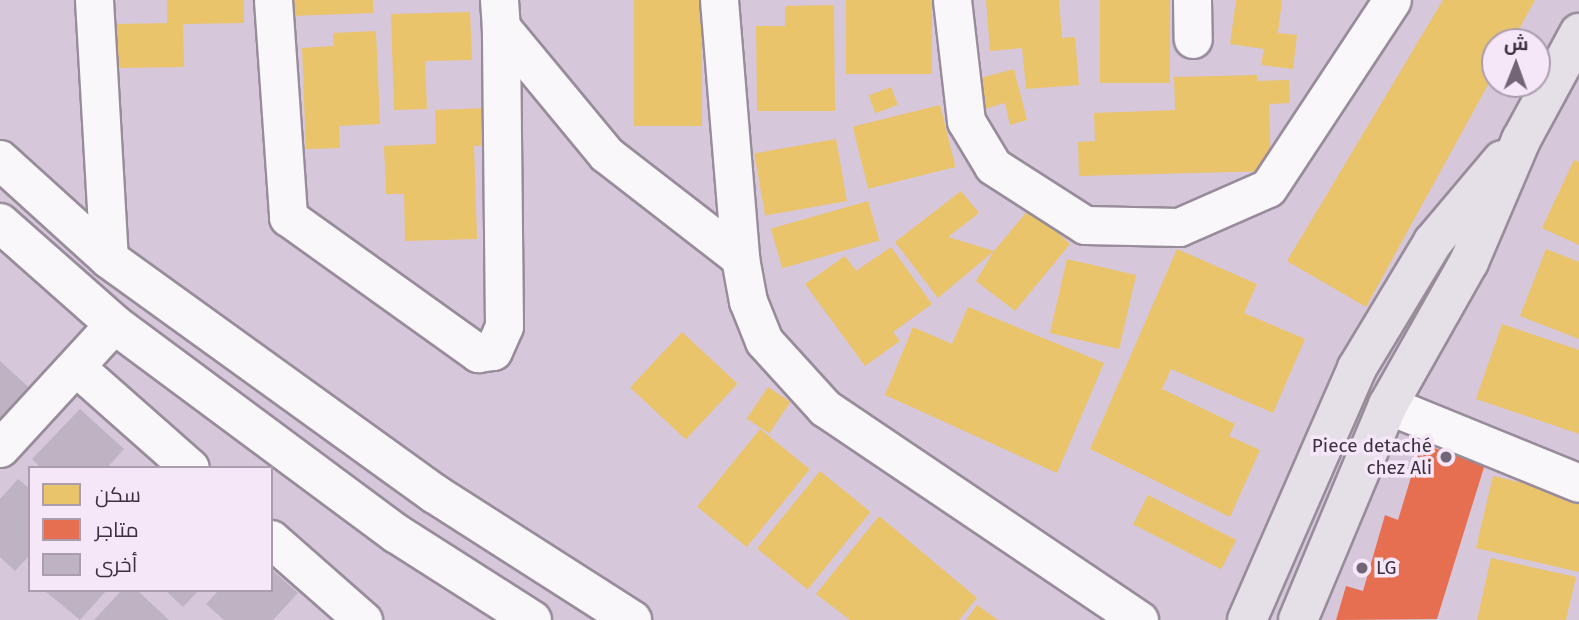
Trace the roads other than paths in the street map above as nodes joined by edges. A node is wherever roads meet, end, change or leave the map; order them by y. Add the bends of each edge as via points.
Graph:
1 (94, 0) edge
2 (273, 0) edge
3 (719, 0) edge
4 (953, 0) edge
5 (1192, 0) edge
6 (1392, 0) edge
7 (500, 14) edge
8 (1579, 33) edge
9 (1193, 39) dead end
10 (1521, 141) junction
11 (0, 160) edge
12 (0, 223) edge
13 (740, 258) junction
14 (109, 259) junction
15 (114, 324) junction
16 (76, 367) junction
17 (1388, 405) junction
18 (0, 448) edge
19 (188, 466) edge
20 (1579, 483) edge
21 (273, 541) edge
22 (363, 620) edge
23 (532, 620) edge
24 (632, 620) edge
25 (1139, 620) edge
26 (1247, 620) edge
27 (1298, 620) edge

1 - 14 street
2 - 7 street via 288,217 478,353 493,351 504,326
3 - 13 street
4 - 6 street via 966,121 993,166 1085,225 1180,227 1268,188
5 - 9 street
7 - 13 street via 606,154
8 - 10 main road
10 - 17 main road via 1469,262
10 - 26 main road via 1475,188 1433,242 1357,368
11 - 14 main road
12 - 15 main road
13 - 25 street via 748,301 764,341 825,408
14 - 24 main road via 435,494
15 - 16 street
15 - 23 main road via 397,534
16 - 18 street
16 - 19 street
17 - 20 street
17 - 27 main road
21 - 22 street

